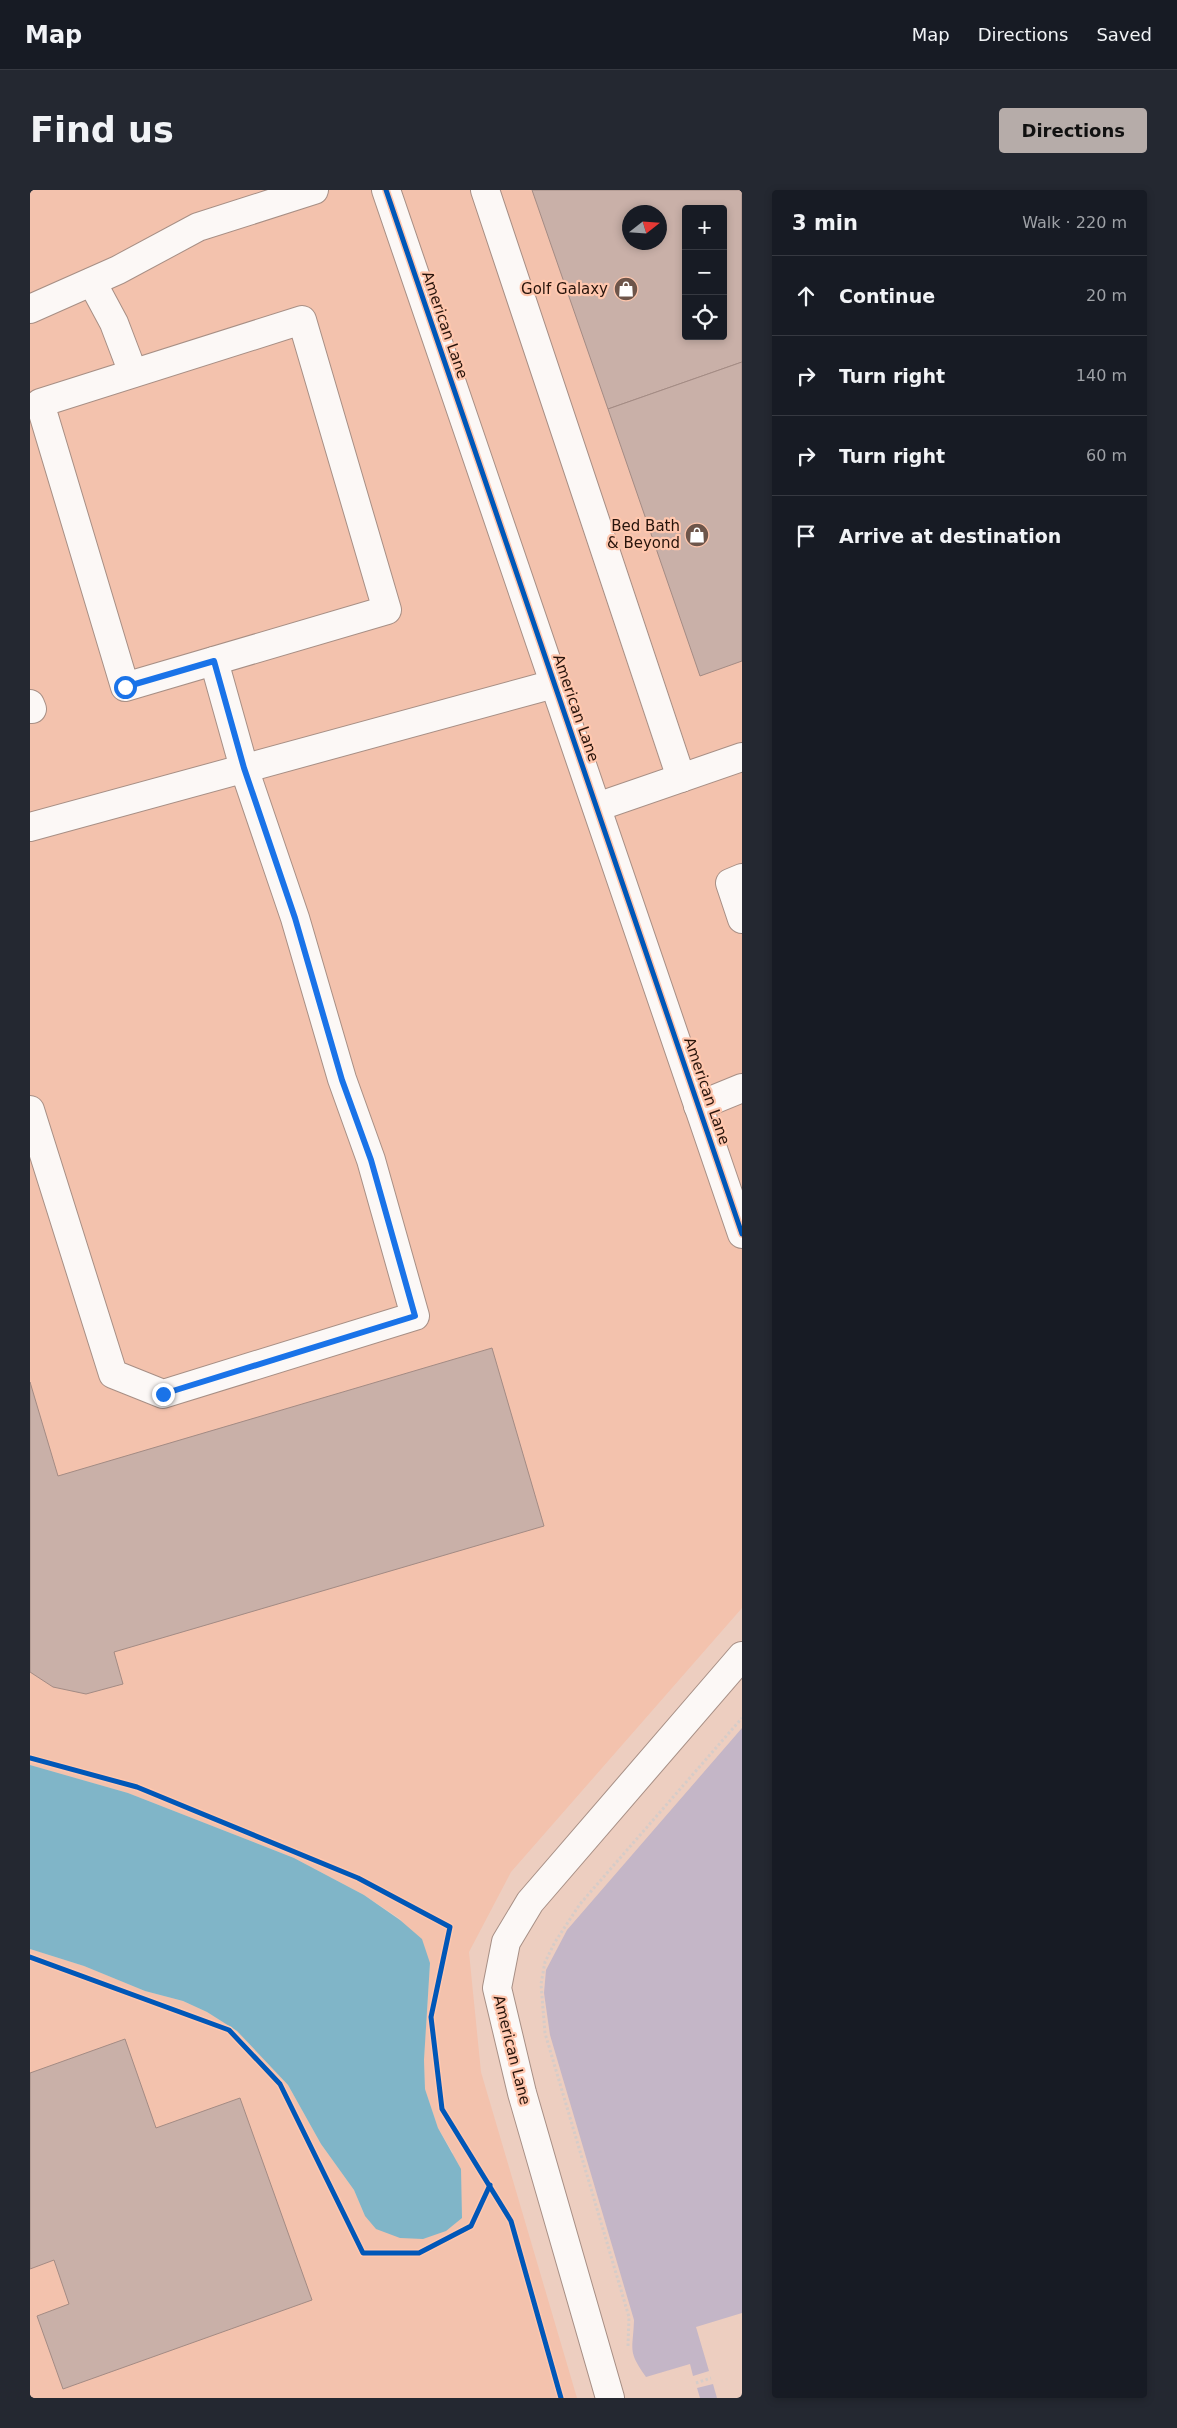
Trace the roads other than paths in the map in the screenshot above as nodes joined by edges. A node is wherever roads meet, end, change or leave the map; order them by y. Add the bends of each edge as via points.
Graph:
1 (314, 190) edge
2 (386, 190) edge
3 (485, 190) edge
4 (92, 282) junction
5 (30, 309) edge
6 (133, 374) junction
7 (214, 661) junction
8 (554, 684) junction
9 (742, 757) edge
10 (244, 768) junction
11 (681, 778) junction
12 (597, 807) junction
13 (30, 827) edge
14 (742, 878) edge
15 (742, 919) edge
16 (742, 1088) edge
17 (698, 1106) junction
18 (30, 1110) edge
19 (742, 1234) edge
20 (742, 1656) edge
21 (610, 2398) edge

1 - 4 street via 198,227
2 - 8 street, American Lane
3 - 11 street
4 - 5 street
4 - 6 street via 114,323
6 - 7 street via 40,403 125,687
6 - 7 street via 302,320 387,610
7 - 10 street
8 - 10 street
8 - 12 street, American Lane
9 - 11 street
10 - 13 street
10 - 18 street via 295,918 342,1080 371,1160 415,1316 163,1394 113,1374
11 - 12 street
12 - 17 street, American Lane
14 - 15 street via 730,882
16 - 17 street
17 - 19 street, American Lane
20 - 21 street, American Lane via 530,1902 506,1942 497,1988 522,2093

